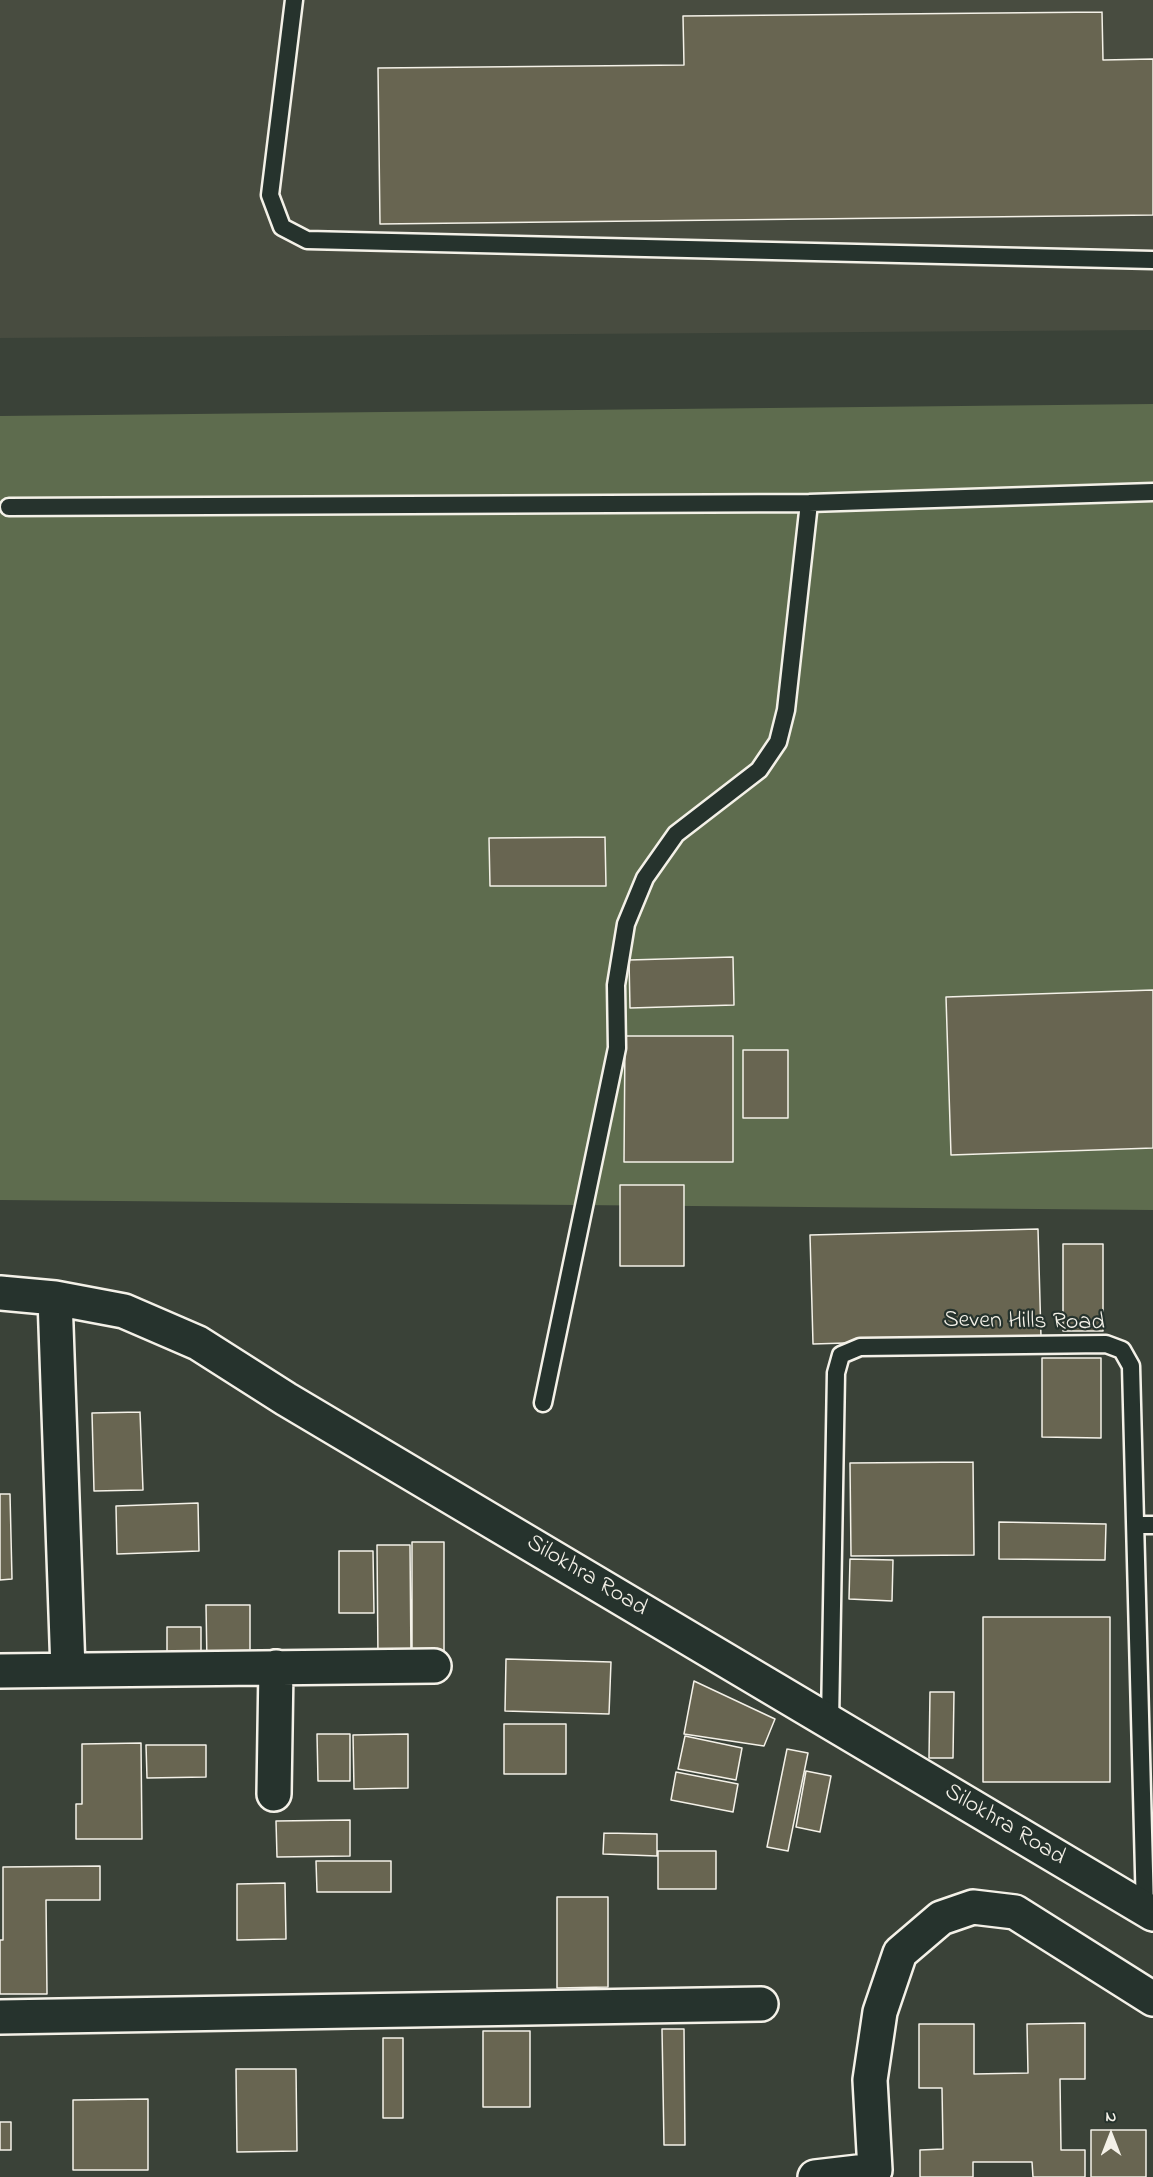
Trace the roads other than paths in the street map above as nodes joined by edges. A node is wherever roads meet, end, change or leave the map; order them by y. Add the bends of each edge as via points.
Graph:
1 (294, 0) edge
2 (1153, 260) edge
3 (1153, 492) edge
4 (809, 503) junction
5 (9, 507) dead end
6 (0, 1293) edge
7 (54, 1298) junction
8 (543, 1403) dead end
9 (1145, 1525) edge
10 (434, 1666) dead end
11 (276, 1667) junction
12 (68, 1670) junction
13 (0, 1671) edge
14 (830, 1722) junction
15 (274, 1794) dead end
16 (1149, 1912) edge
17 (1153, 1999) edge
18 (761, 2004) dead end
19 (0, 2017) edge
20 (878, 2173) edge
21 (815, 2177) edge

1 - 2 lane via 270,195 282,227 307,240
3 - 4 lane
4 - 5 lane
4 - 8 lane via 786,710 778,742 759,770 676,834 645,878 626,924 616,985 617,1048
6 - 7 street, Silokhra Road
7 - 12 street
7 - 14 street, Silokhra Road via 124,1311 198,1343
9 - 14 lane, Seven Hills Road via 1131,1366 1122,1350 1106,1344 860,1347 841,1355 836,1372
9 - 16 lane, Seven Hills Road
10 - 11 street
11 - 12 street
11 - 15 street
12 - 13 street
14 - 16 street, Silokhra Road
17 - 20 street via 1015,1912 973,1907 941,1918 900,1953 880,2012 870,2080
18 - 19 street
20 - 21 street

